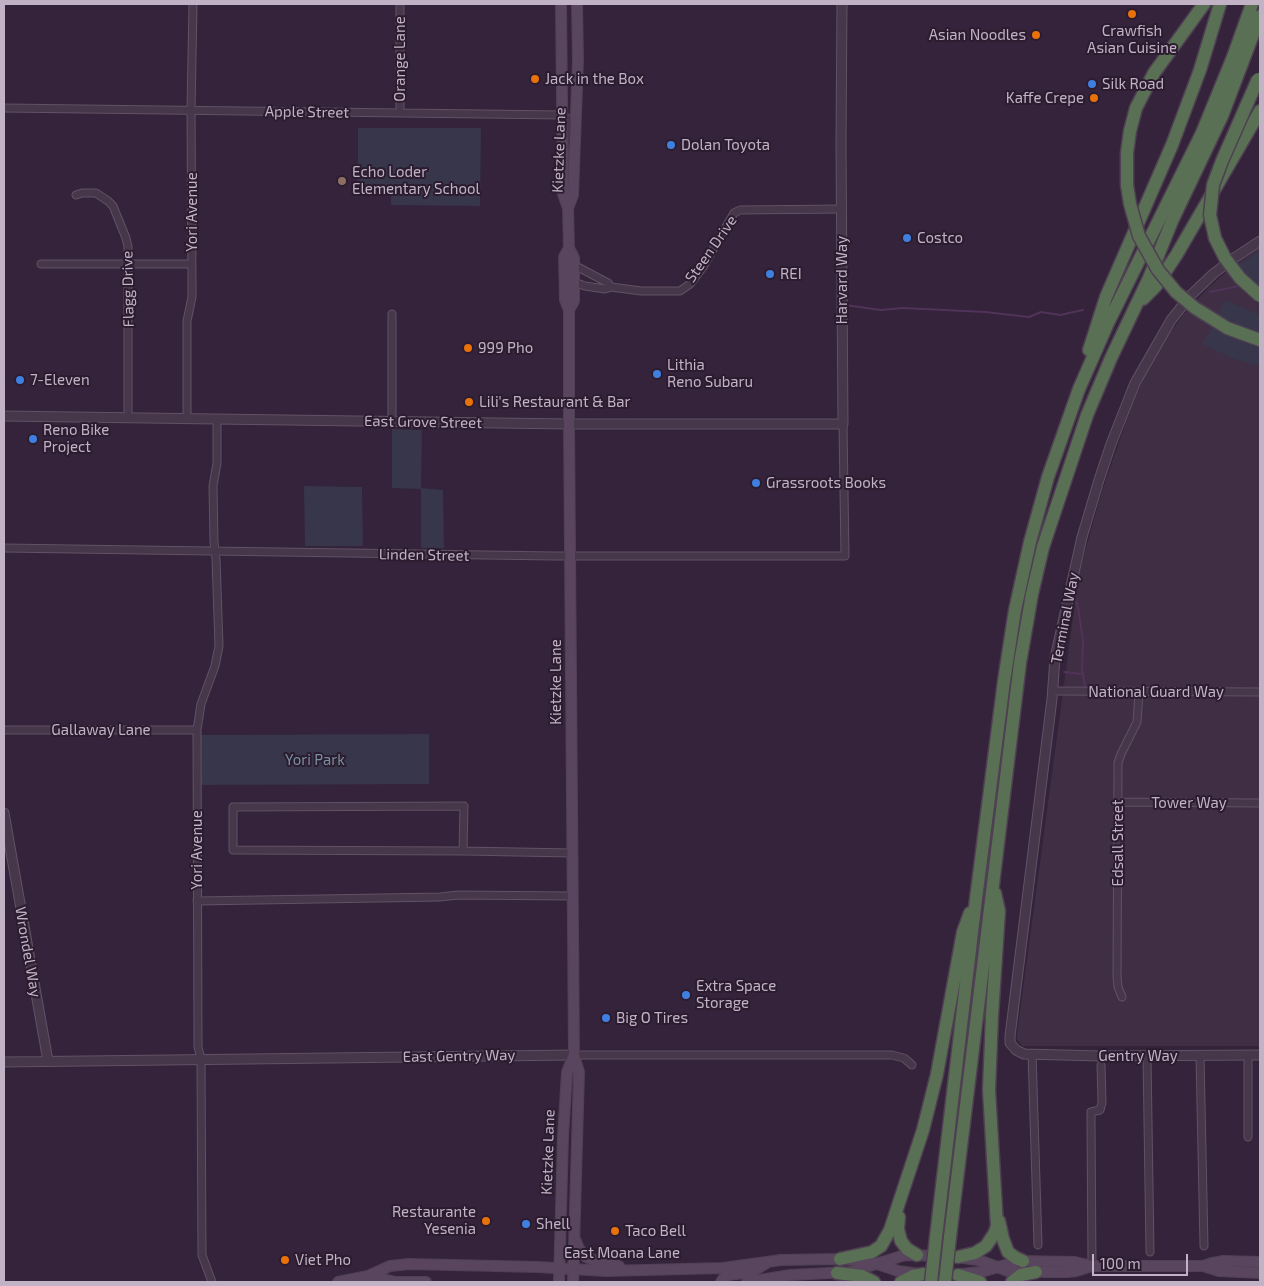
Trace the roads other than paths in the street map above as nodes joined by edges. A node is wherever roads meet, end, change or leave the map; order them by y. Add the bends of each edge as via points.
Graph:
1 (193, 4) edge
2 (400, 4) edge
3 (561, 4) edge
4 (577, 4) edge
5 (842, 4) edge
6 (1204, 4) edge
7 (1220, 4) edge
8 (1252, 4) edge
9 (1260, 16) edge
10 (1259, 75) edge
11 (4, 108) edge
12 (191, 110) junction
13 (1260, 111) edge
14 (400, 114) junction
15 (562, 115) junction
16 (574, 160) junction
17 (76, 195) dead end
18 (568, 208) junction
19 (842, 209) junction
20 (1260, 242) edge
21 (41, 264) dead end
22 (128, 264) junction
23 (192, 264) junction
24 (569, 265) junction
25 (574, 283) junction
26 (611, 287) junction
27 (1260, 296) edge
28 (1136, 306) junction
29 (570, 310) junction
30 (392, 314) dead end
31 (1260, 340) edge
32 (1079, 389) junction
33 (4, 416) edge
34 (128, 418) junction
35 (187, 419) junction
36 (218, 419) junction
37 (392, 422) junction
38 (570, 424) junction
39 (843, 424) junction
40 (4, 548) edge
41 (215, 551) junction
42 (571, 556) junction
43 (845, 556) joint
44 (1053, 691) junction
45 (1139, 692) junction
46 (1260, 692) edge
47 (4, 730) edge
48 (197, 730) junction
49 (1118, 802) junction
50 (1260, 803) edge
51 (4, 813) edge
52 (463, 850) junction
53 (572, 853) junction
54 (993, 886) junction
55 (572, 896) junction
56 (976, 899) junction
57 (197, 901) junction
58 (1122, 997) dead end
59 (1016, 1050) joint
60 (1032, 1054) junction
61 (574, 1055) junction
62 (1248, 1055) junction
63 (1260, 1055) edge
64 (1147, 1056) junction
65 (1200, 1056) junction
66 (201, 1059) junction
67 (48, 1061) junction
68 (4, 1062) edge
69 (912, 1065) dead end
70 (1101, 1065) dead end
71 (1248, 1137) dead end
72 (903, 1190) junction
73 (996, 1210) junction
74 (575, 1238) junction
75 (1038, 1245) dead end
76 (1204, 1246) dead end
77 (1150, 1252) dead end
78 (917, 1255) junction
79 (958, 1257) junction
80 (840, 1259) junction
81 (770, 1261) junction
82 (1023, 1261) junction
83 (1257, 1261) edge
84 (877, 1263) junction
85 (1092, 1266) junction
86 (1203, 1266) junction
87 (996, 1267) junction
88 (560, 1268) junction
89 (574, 1269) junction
90 (636, 1270) junction
91 (1219, 1271) junction
92 (1036, 1272) junction
93 (1260, 1273) edge
94 (837, 1274) junction
95 (958, 1274) junction
96 (368, 1276) junction
97 (927, 1278) edge
98 (1260, 1280) edge
99 (212, 1282) edge
100 (338, 1282) edge
101 (426, 1282) edge
102 (559, 1282) edge
103 (573, 1282) edge
104 (721, 1282) edge
105 (747, 1282) edge
106 (874, 1282) edge
107 (901, 1282) edge
108 (945, 1282) edge
109 (980, 1282) edge
110 (1012, 1282) edge

1 - 12 street, Yori Avenue
2 - 14 street, Orange Lane
3 - 15 main road, Kietzke Lane
4 - 16 main road, Kietzke Lane
5 - 19 street, Harvard Way
6 - 31 highway, bridge via 1154,74 1136,108 1127,152 1130,204 1139,236 1158,270 1176,292 1227,328
7 - 32 highway via 1172,145 1106,298
8 - 32 highway via 1202,133
9 - 28 highway via 1222,116
10 - 27 highway, bridge via 1213,185 1210,215 1215,238 1225,258 1240,278
11 - 12 street, Apple Street
12 - 14 street, Apple Street
12 - 23 street, Yori Avenue
13 - 28 highway via 1177,254 1156,286
14 - 15 street, Apple Street
15 - 16 street via 567,118
15 - 18 main road, Kietzke Lane via 563,194
16 - 18 main road, Kietzke Lane via 573,195
17 - 22 street, Flagg Drive via 96,193 113,206 126,238
18 - 24 main road, Kietzke Lane via 568,248 574,258
19 - 26 street, Steen Drive via 742,210 734,213 699,273 680,290 641,291
19 - 39 street, Harvard Way
20 - 44 street, Terminal Way via 1213,274 1191,295 1170,320 1135,383 1110,444 1082,537 1056,658
21 - 22 street
22 - 23 street
22 - 34 street, Flagg Drive
23 - 35 street, Yori Avenue via 192,297 187,329
24 - 25 main road, Kietzke Lane
24 - 26 street, Steen Drive
24 - 29 main road, Kietzke Lane via 564,300
25 - 26 street, Steen Drive via 605,289
25 - 29 main road, Kietzke Lane via 574,301
28 - 54 highway via 1087,415 1043,547 1020,663
29 - 38 main road, Kietzke Lane
30 - 37 street
32 - 56 highway via 1042,500 1015,610
33 - 34 street, East Grove Street
34 - 35 street, East Grove Street
35 - 36 street, East Grove Street
36 - 37 street, East Grove Street
36 - 41 street, Yori Avenue via 213,486
37 - 38 street, East Grove Street
38 - 39 street, East Grove Street
38 - 42 main road, Kietzke Lane
39 - 43 street, Harvard Way
40 - 41 street, Linden Street
41 - 42 street, Linden Street
41 - 48 street, Yori Avenue via 219,646
42 - 43 street, Linden Street
42 - 53 main road, Kietzke Lane
44 - 45 street, National Guard Way
44 - 59 street, Terminal Way via 1010,1036 1010,1043
45 - 46 street, National Guard Way
45 - 49 street, Edsall Street via 1137,722 1118,763
47 - 48 street, Gallaway Lane
48 - 57 street, Yori Avenue
49 - 50 street, Tower Way
49 - 58 street, Edsall Street via 1117,976
51 - 67 street, Wrondel Way
52 - 52 street via 233,850 233,807 464,806
52 - 53 street
53 - 55 main road, Kietzke Lane
54 - 73 highway via 999,910 989,1090
54 - 108 highway, bridge
55 - 57 street via 458,895
55 - 61 main road, Kietzke Lane
56 - 72 highway via 963,932 927,1115
56 - 97 highway, bridge via 936,1237
57 - 66 street, Yori Avenue via 198,1047
59 - 60 street, Gentry Way
60 - 64 street, Gentry Way
60 - 75 street
61 - 66 street, East Gentry Way
61 - 69 street, East Gentry Way via 892,1055 904,1058
61 - 74 main road, Kietzke Lane via 579,1072
61 - 88 main road, Kietzke Lane via 567,1072
62 - 63 street, Gentry Way
62 - 65 street, Gentry Way
62 - 71 street
64 - 65 street, Gentry Way
64 - 77 street
65 - 76 street
66 - 67 street, East Gentry Way
66 - 99 street, Yori Avenue via 202,1255
67 - 68 street, East Gentry Way
70 - 85 street via 1102,1103 1100,1110 1091,1112
72 - 78 highway via 899,1235 907,1249
72 - 80 highway via 890,1230 881,1246 866,1254
73 - 79 highway via 996,1226 986,1246
73 - 82 highway via 1006,1246 1012,1256
74 - 89 main road, Kietzke Lane
74 - 90 main road via 582,1253 591,1259
78 - 79 main road, East Moana Lane
78 - 84 main road, East Moana Lane
79 - 87 main road, East Moana Lane
80 - 81 main road, East Moana Lane
80 - 84 main road, East Moana Lane
81 - 90 main road, East Moana Lane via 723,1268
81 - 104 main road via 752,1272 728,1275
82 - 85 main road, East Moana Lane via 1075,1262
82 - 87 main road, East Moana Lane
83 - 86 main road, East Moana Lane via 1218,1262
84 - 94 main road, East Moana Lane
84 - 97 main road, East Moana Lane
85 - 86 main road, East Moana Lane
85 - 92 main road, East Moana Lane via 1076,1271
86 - 91 main road, East Moana Lane
87 - 92 main road, East Moana Lane
87 - 95 main road, East Moana Lane
88 - 89 main road, East Moana Lane
88 - 96 main road, East Moana Lane via 409,1264 390,1266
88 - 102 main road, Kietzke Lane
89 - 90 main road, East Moana Lane
89 - 103 main road, Kietzke Lane
91 - 93 main road, East Moana Lane
91 - 98 main road
92 - 110 highway via 1021,1275
94 - 105 main road, East Moana Lane via 791,1275
94 - 106 highway via 862,1276
95 - 97 main road, East Moana Lane
95 - 109 highway
96 - 100 main road, East Moana Lane
96 - 101 main road, East Moana Lane via 396,1282
97 - 107 highway via 913,1276

